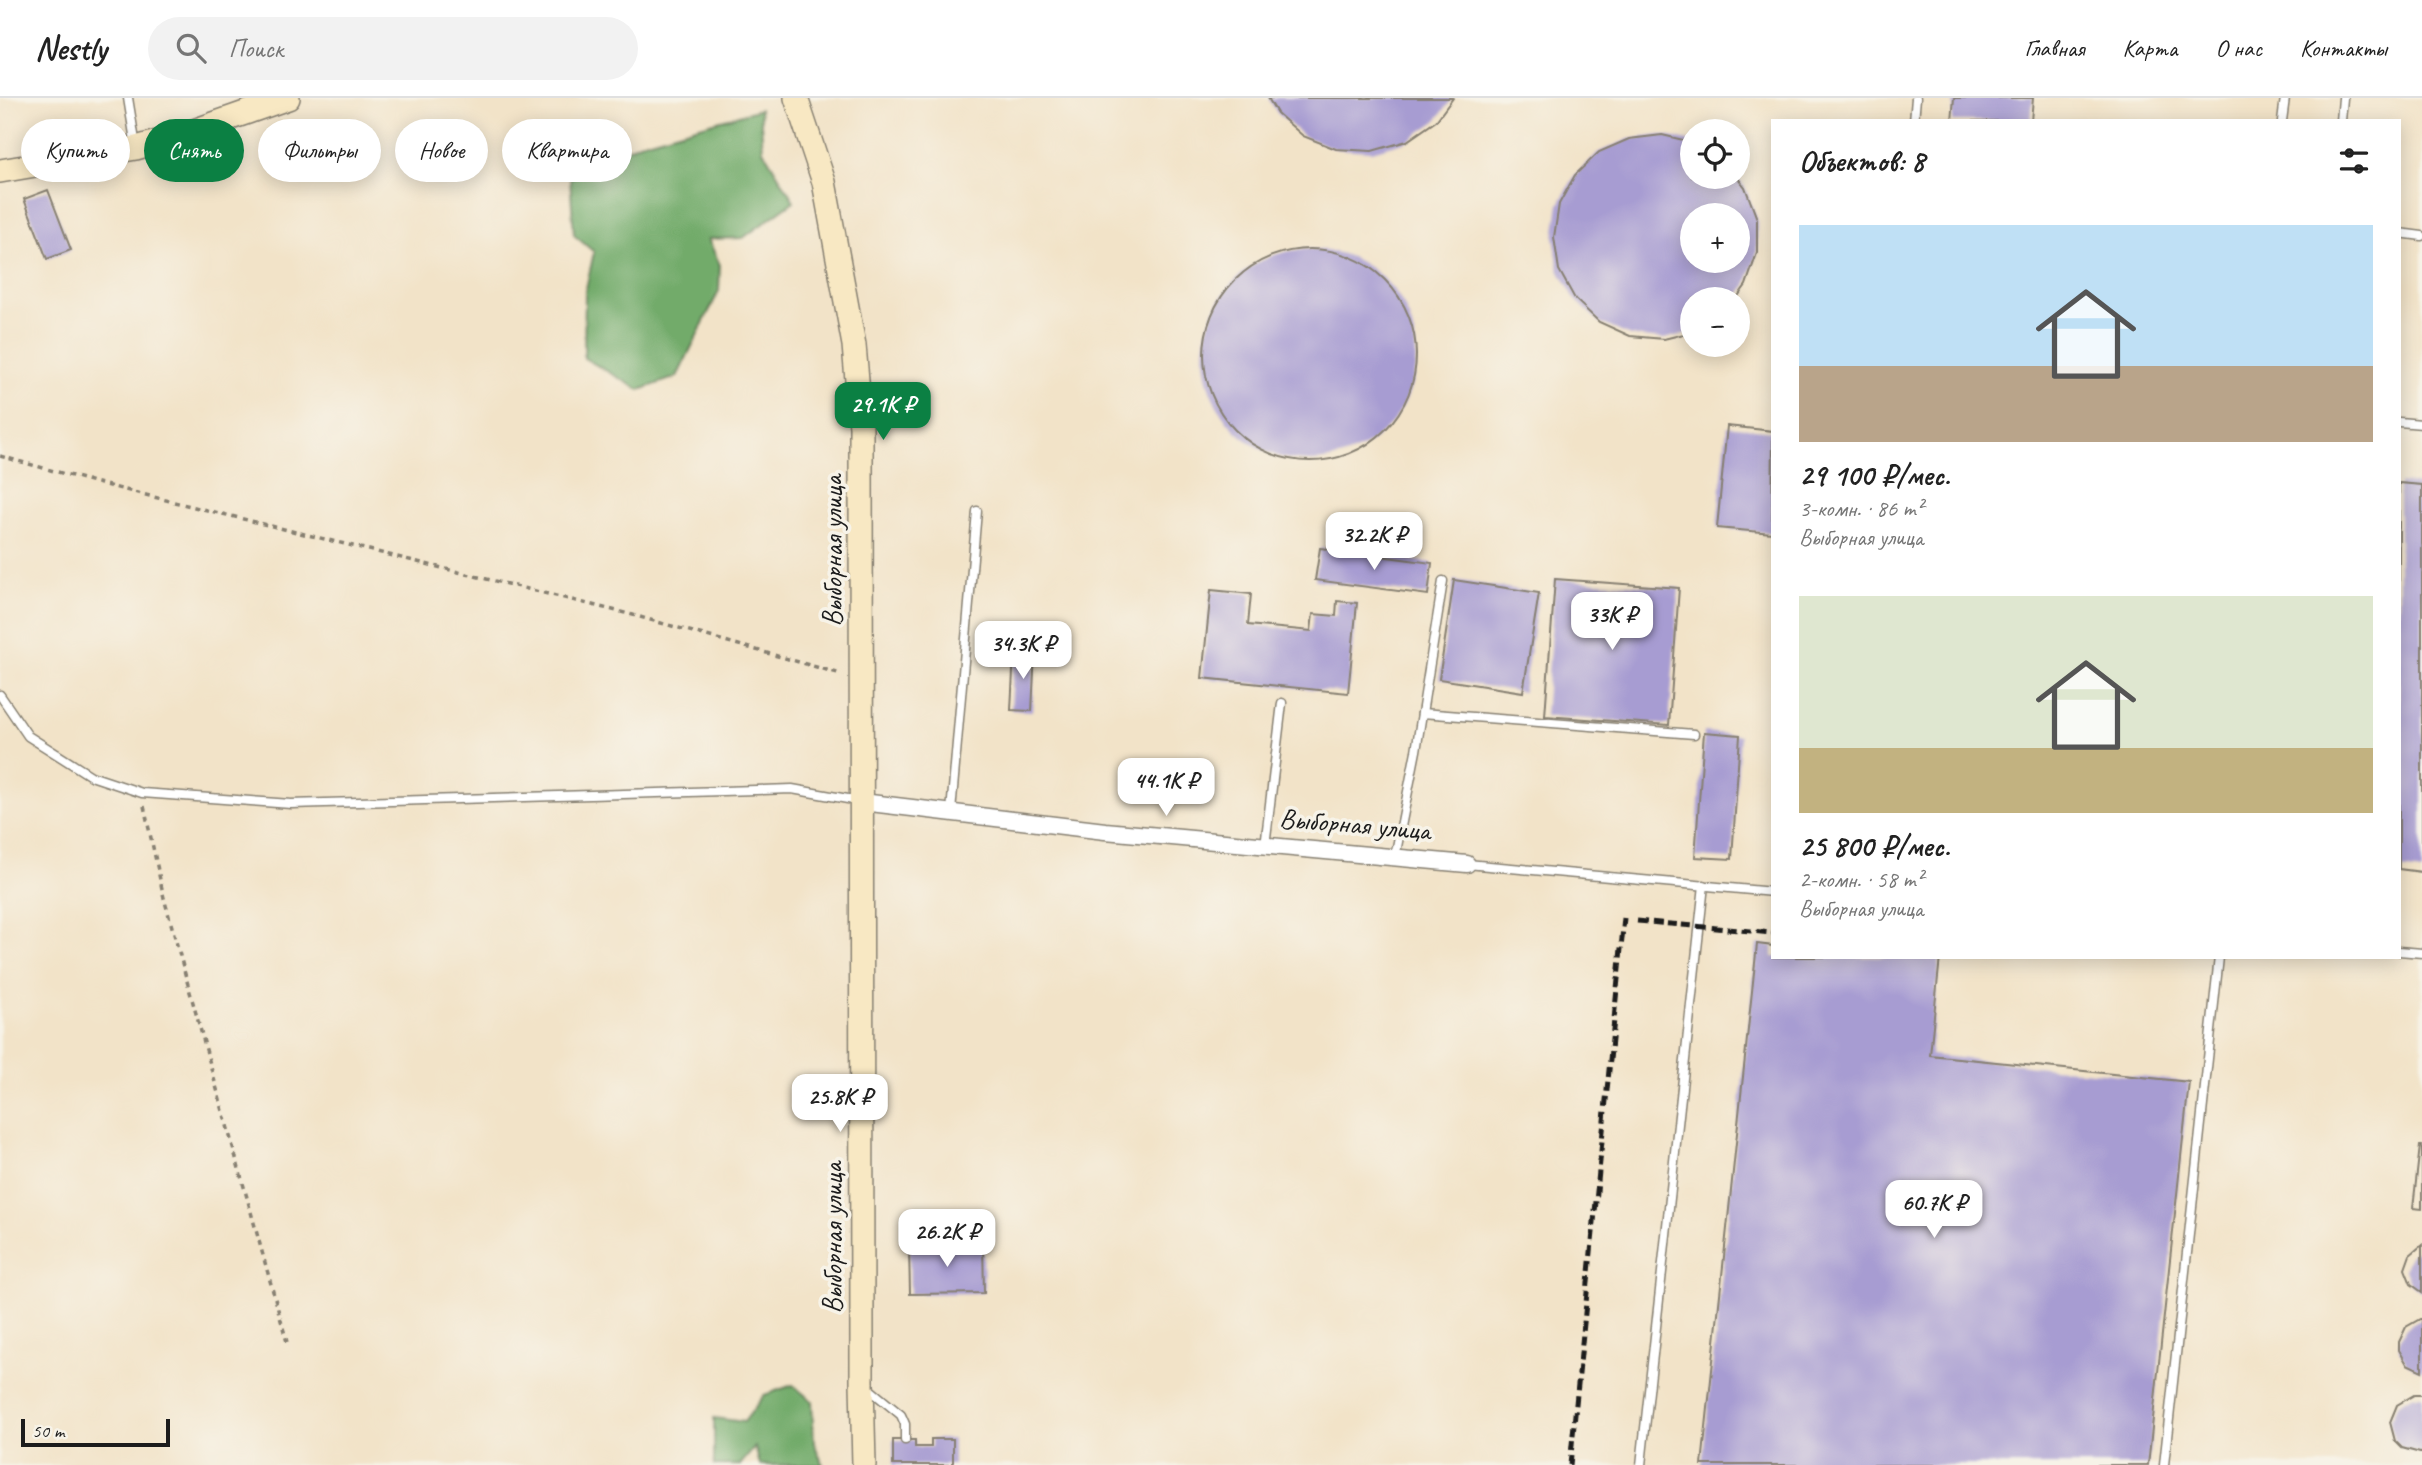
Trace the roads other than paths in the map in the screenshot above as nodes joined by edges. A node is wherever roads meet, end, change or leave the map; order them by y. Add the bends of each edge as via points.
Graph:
1 (128, 98) edge
2 (288, 98) edge
3 (796, 98) edge
4 (1916, 98) edge
5 (2285, 98) edge
6 (2343, 98) edge
7 (1914, 119) edge
8 (2282, 119) edge
9 (2341, 119) edge
10 (136, 148) junction
11 (0, 171) edge
12 (2401, 233) edge
13 (2422, 236) edge
14 (2401, 422) edge
15 (2422, 424) edge
16 (977, 511) dead end
17 (1443, 581) dead end
18 (0, 695) edge
19 (1282, 703) dead end
20 (1422, 713) junction
21 (1694, 734) dead end
22 (862, 802) junction
23 (950, 812) junction
24 (1265, 846) junction
25 (1395, 857) junction
26 (1467, 864) joint
27 (1704, 885) junction
28 (1771, 892) edge
29 (2401, 951) edge
30 (2422, 953) edge
31 (2219, 959) edge
32 (862, 1383) junction
33 (905, 1440) dead end
34 (864, 1465) edge
35 (1641, 1465) edge
36 (2164, 1465) edge

1 - 10 lane
2 - 10 main road
3 - 22 main road, Выборная улица via 824,182 853,345 861,427
4 - 7 lane
5 - 8 lane
6 - 9 lane
10 - 11 main road
12 - 13 lane
14 - 15 lane
16 - 23 lane
17 - 20 lane
18 - 22 lane via 28,736 91,776 142,793 291,804 792,789
19 - 24 lane
20 - 21 lane
20 - 25 lane
22 - 23 street, Выборная улица
22 - 32 main road, Выборная улица
23 - 24 street, Выборная улица
24 - 25 street, Выборная улица
25 - 26 street, Выборная улица
26 - 27 lane
27 - 28 lane
27 - 35 lane
29 - 30 lane
31 - 36 lane
32 - 33 lane via 901,1415
32 - 34 main road, Выборная улица

